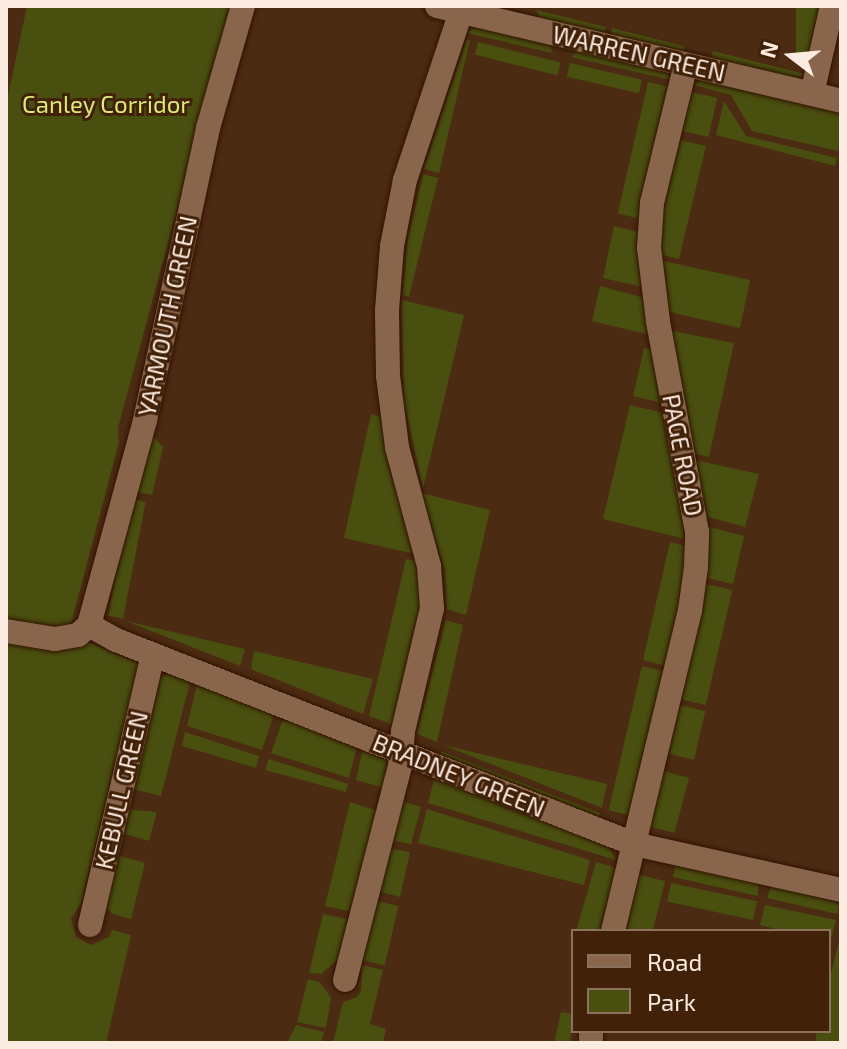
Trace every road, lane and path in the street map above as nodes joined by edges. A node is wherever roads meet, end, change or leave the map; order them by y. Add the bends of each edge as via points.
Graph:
1 (243, 6) edge
2 (832, 6) edge
3 (449, 9) edge
4 (526, 16) edge
5 (686, 64) junction
6 (812, 94) junction
7 (841, 101) edge
8 (89, 625) junction
9 (6, 631) edge
10 (153, 655) junction
11 (402, 753) junction
12 (634, 844) junction
13 (841, 890) edge
14 (90, 925) dead end
15 (613, 929) edge
16 (345, 980) dead end

1 - 8 street, YARMOUTH GREEN via 208,128 145,420
2 - 6 street
3 - 4 street, WARREN GREEN
3 - 11 street via 405,180 389,280 392,411 433,597
4 - 5 street, WARREN GREEN
5 - 6 street, WARREN GREEN
5 - 12 street, PAGE ROAD via 652,203 649,248 697,532 696,567
6 - 7 street, WARREN GREEN
8 - 9 street via 78,635 55,639
8 - 10 street, BRADNEY GREEN
10 - 11 street, BRADNEY GREEN
10 - 14 street, KEBULL GREEN
11 - 12 street, BRADNEY GREEN
11 - 16 street
12 - 13 street, BRADNEY GREEN
12 - 15 street, PAGE ROAD

